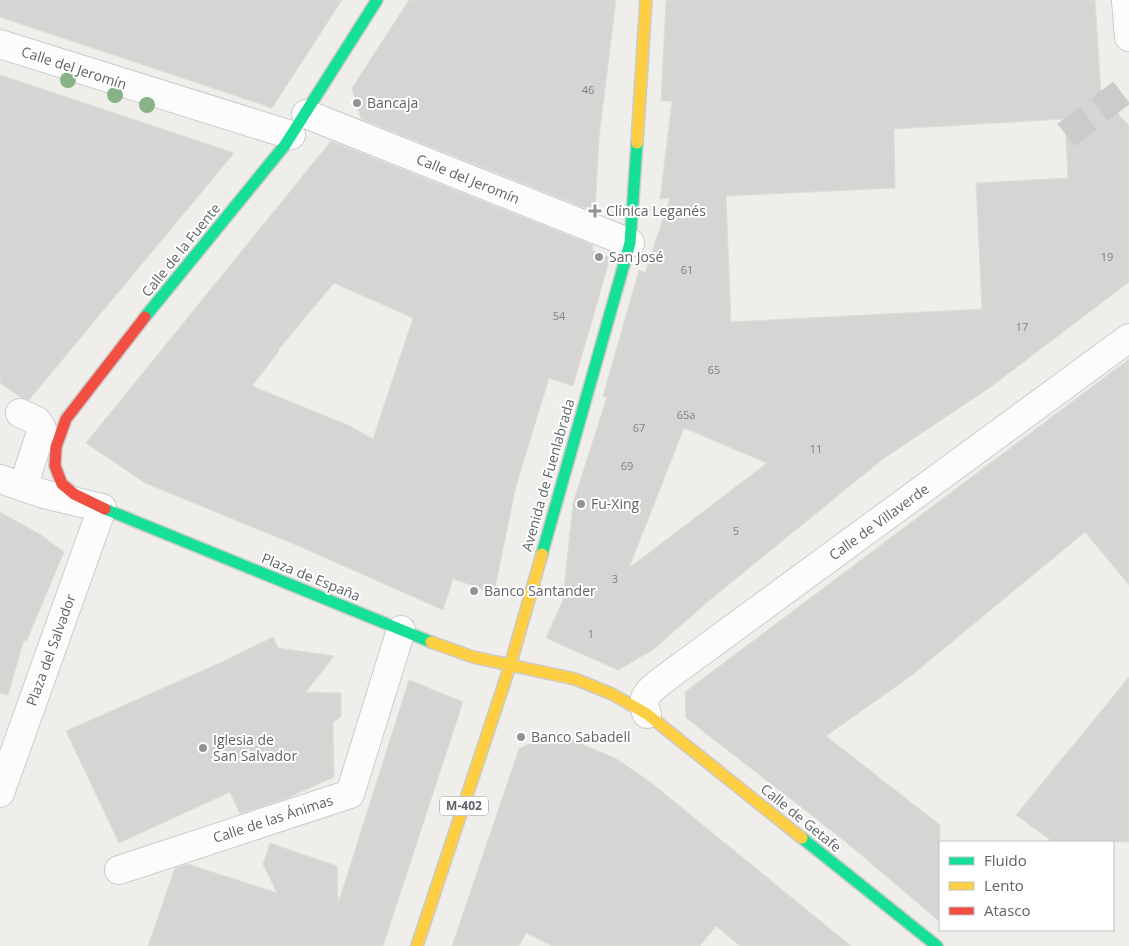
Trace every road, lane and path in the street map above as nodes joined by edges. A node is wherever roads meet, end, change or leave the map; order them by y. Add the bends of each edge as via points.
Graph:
1 (646, 0) edge
2 (1126, 0) edge
3 (371, 2) edge
4 (1129, 37) edge
5 (0, 44) edge
6 (298, 124) junction
7 (630, 243) junction
8 (1129, 338) edge
9 (20, 412) dead end
10 (12, 483) edge
11 (102, 508) junction
12 (401, 630) junction
13 (510, 666) junction
14 (647, 714) junction
15 (0, 793) edge
16 (119, 870) dead end
17 (417, 946) edge
18 (937, 946) edge

1 - 7 main road, Avenida de Fuenlabrada
2 - 4 street
3 - 6 main road, Calle de la Fuente
5 - 6 street, Calle del Jeromín
6 - 7 street, Calle del Jeromín
6 - 11 main road, Calle de la Fuente via 271,164 130,336 61,429 54,446 59,476 68,490
7 - 13 main road, Avenida de Fuenlabrada
8 - 14 street, Calle de Villaverde via 660,682 645,696
9 - 10 street via 37,421 42,429
10 - 11 street
11 - 12 main road, Plaza de España
11 - 15 street, Plaza del Salvador
12 - 13 main road, Plaza de España via 478,660
12 - 16 street, Calle de las Ánimas via 350,794
13 - 14 main road, Calle de Getafe via 548,672 596,687
13 - 17 main road, Avenida de Fuenlabrada / M-402
14 - 18 main road, Calle de Getafe

